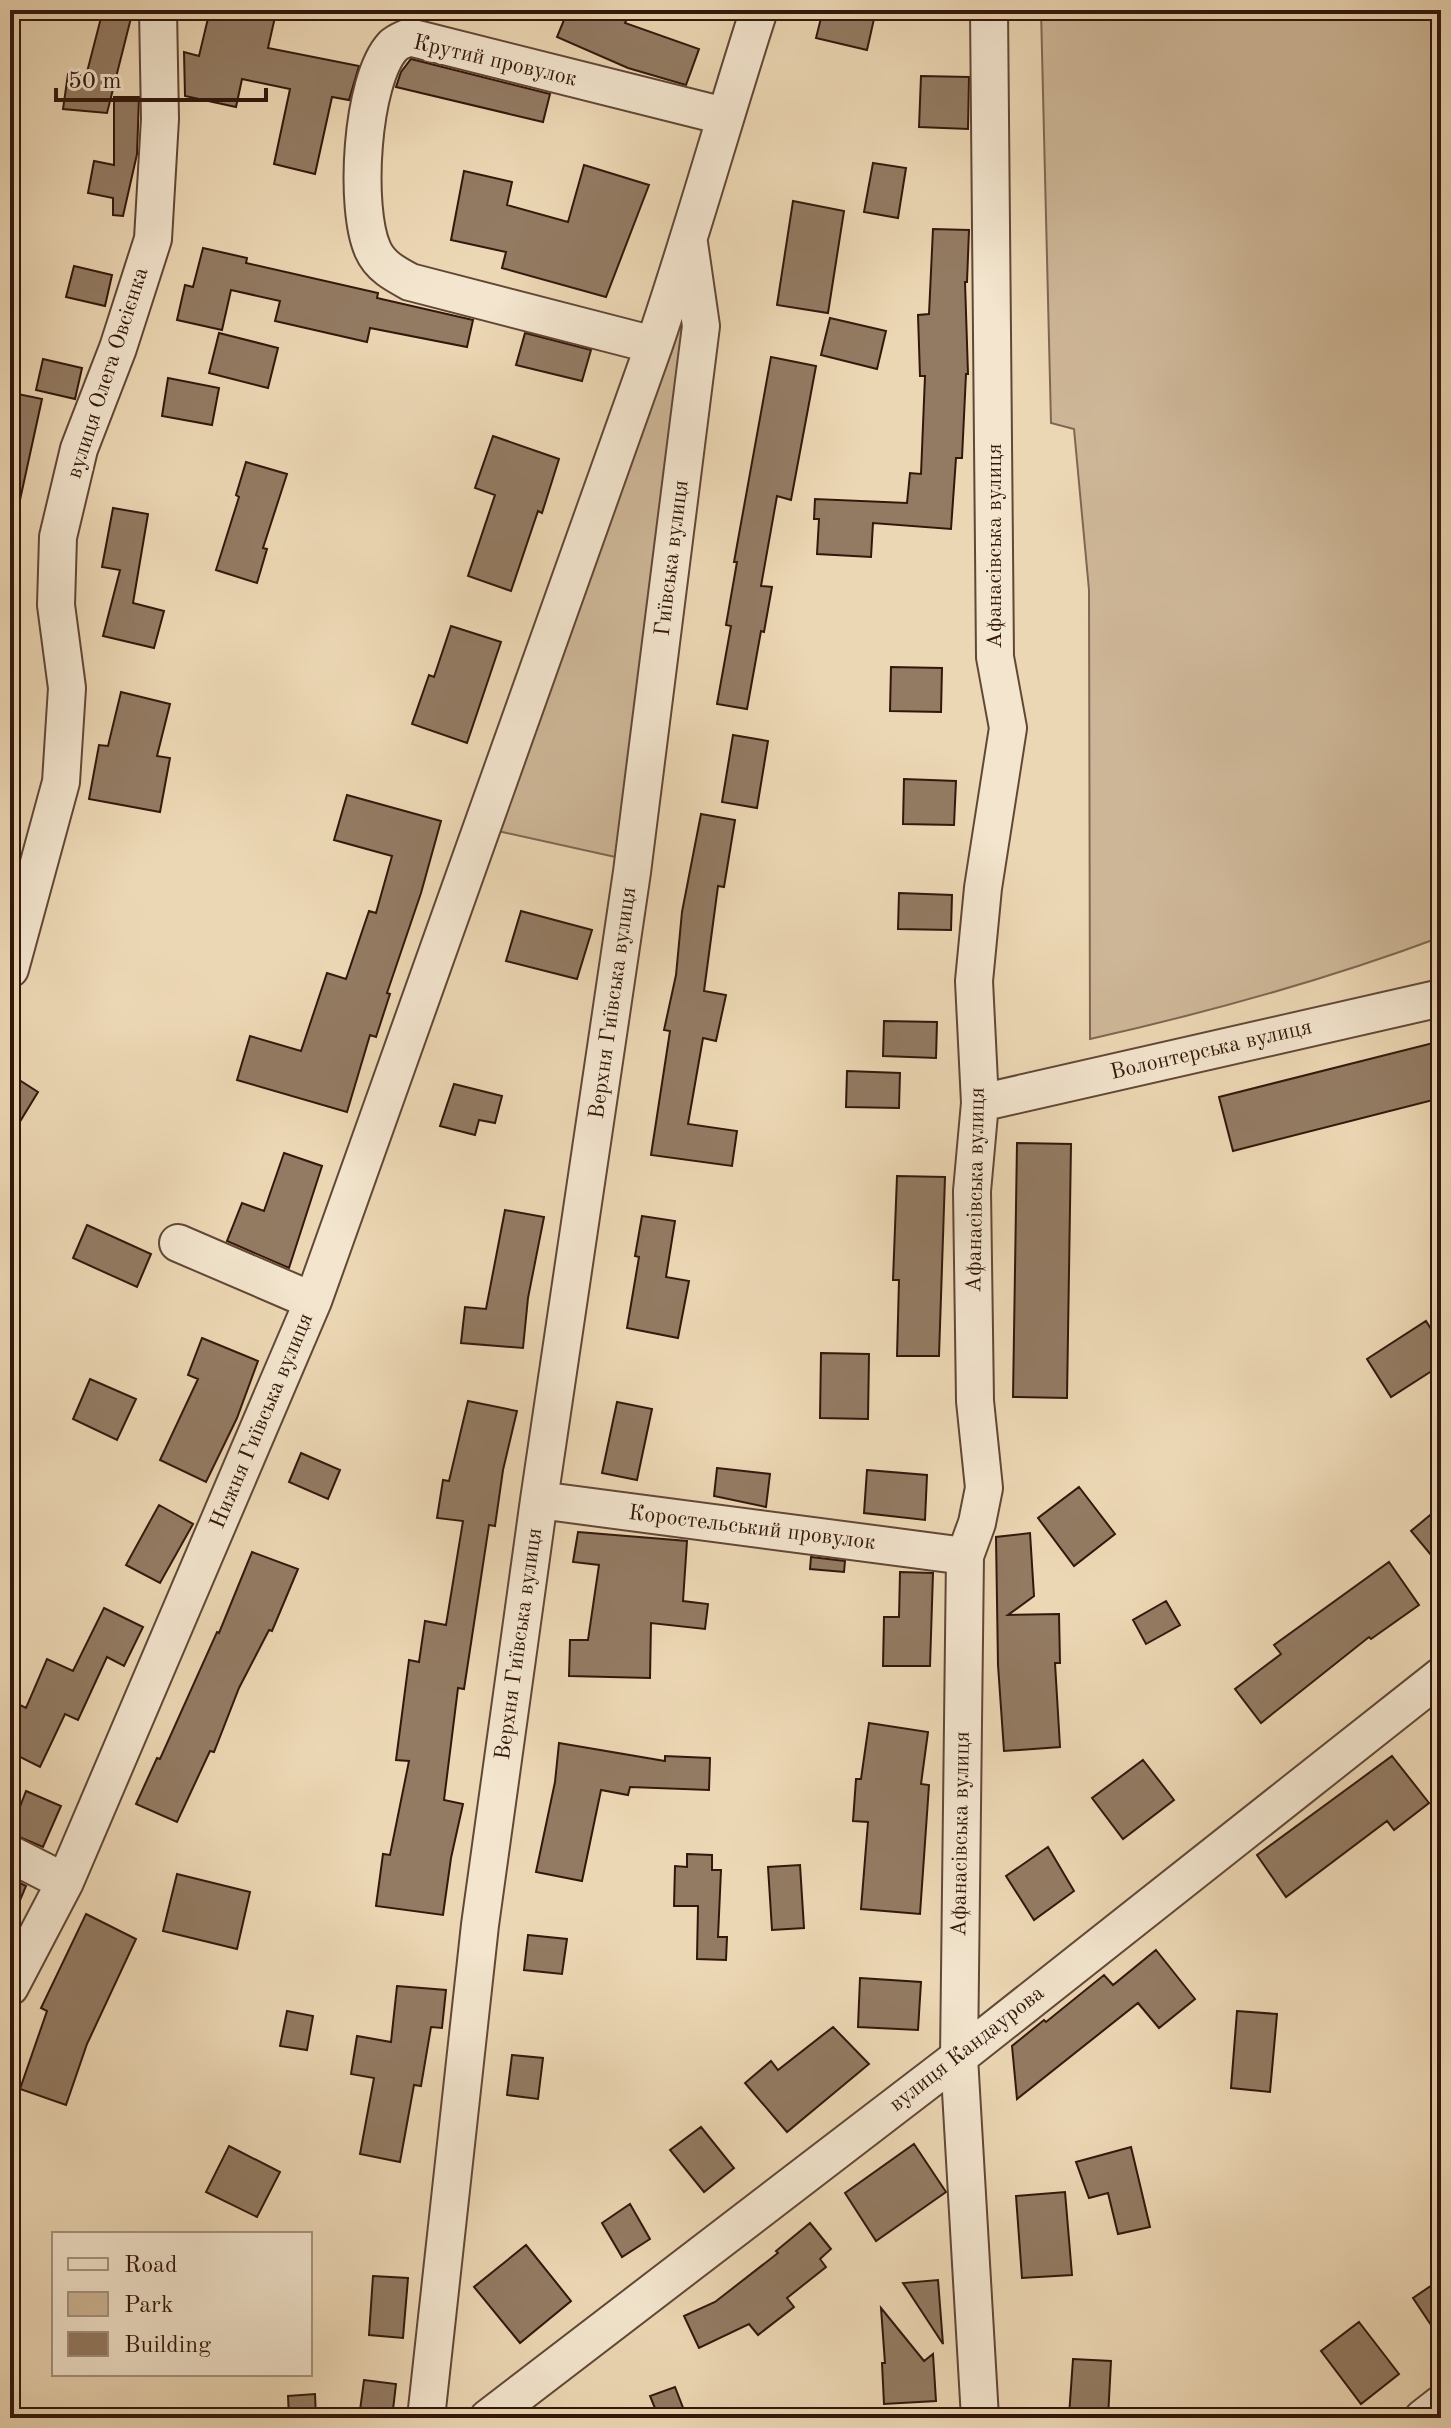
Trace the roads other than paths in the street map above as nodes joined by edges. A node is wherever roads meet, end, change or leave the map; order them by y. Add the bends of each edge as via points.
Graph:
1 (158, 10) edge
2 (759, 10) edge
3 (989, 10) edge
4 (724, 116) junction
5 (689, 243) junction
6 (654, 345) junction
7 (477, 840) joint
8 (632, 872) joint
9 (10, 969) edge
10 (1441, 998) edge
11 (980, 1103) junction
12 (178, 1243) dead end
13 (313, 1301) junction
14 (539, 1500) junction
15 (965, 1556) junction
16 (1441, 1676) edge
17 (10, 1854) edge
18 (65, 1882) junction
19 (10, 1987) edge
20 (959, 2057) junction
21 (1441, 2404) edge
22 (426, 2418) edge
23 (488, 2418) edge
24 (980, 2418) edge
25 (1423, 2418) edge

1 - 9 street, вулиця Олега Овсієнка via 160,119 153,239 79,449 58,537 56,605 67,688 61,782
2 - 4 street, Гиївська вулиця
3 - 11 street, Афанасівська вулиця via 995,657 1008,728 974,981
4 - 5 street, Гиївська вулиця
4 - 6 street, Крутий провулок via 409,37 394,44 376,85 362,164 362,213 373,252 386,268 410,282
5 - 6 street, Гиївська вулиця
5 - 8 street, Гиївська вулиця via 701,326
6 - 7 street, Гиївська вулиця
7 - 13 street, Нижня Гиївська вулиця
8 - 14 street, Верхня Гиївська вулиця
10 - 11 street, Волонтерська вулиця
11 - 15 street, Афанасівська вулиця via 972,1191 975,1401 984,1488
12 - 13 street
13 - 18 street, Нижня Гиївська вулиця
14 - 15 street, Коростельський провулок
14 - 22 street, Верхня Гиївська вулиця via 480,1925
15 - 20 street, Афанасівська вулиця
16 - 20 street, вулиця Кандаурова
17 - 18 street
18 - 19 street, Нижня Гиївська вулиця
20 - 23 street, вулиця Кандаурова
20 - 24 street, Афанасівська вулиця
21 - 25 street

